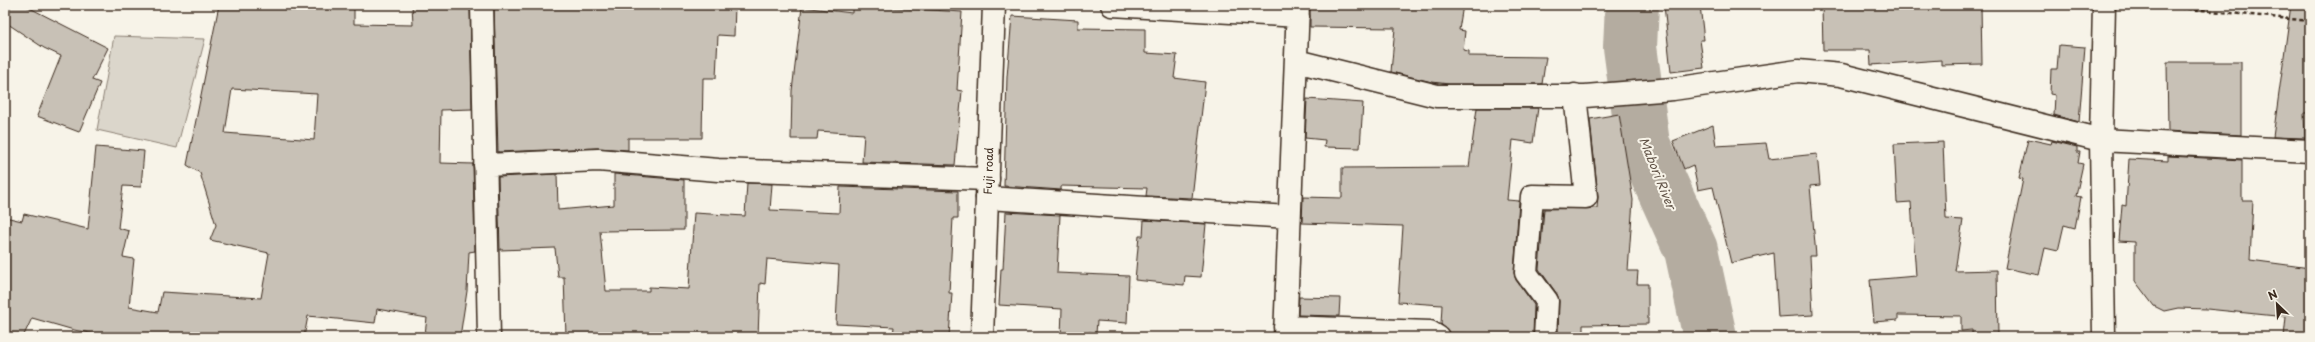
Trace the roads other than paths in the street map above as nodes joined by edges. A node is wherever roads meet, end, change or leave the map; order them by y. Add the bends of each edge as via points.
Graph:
1 (482, 5) edge
2 (994, 5) edge
3 (1112, 5) edge
4 (2104, 5) edge
5 (1298, 10) edge
6 (1296, 61) junction
7 (1580, 96) junction
8 (2101, 140) junction
9 (2310, 151) edge
10 (485, 165) junction
11 (987, 188) junction
12 (1289, 217) junction
13 (1285, 332) edge
14 (488, 337) edge
15 (982, 337) edge
16 (1438, 337) edge
17 (1545, 337) edge
18 (2104, 337) edge

1 - 10 main road
2 - 11 main road, Fuji road
3 - 5 main road
4 - 8 main road
5 - 6 main road
6 - 7 main road via 1437,96
6 - 12 main road
7 - 8 main road via 1673,89 1798,71 1841,75
7 - 17 main road via 1586,197 1532,196 1526,273 1547,301
8 - 9 main road
8 - 18 main road
10 - 11 main road via 598,160
10 - 14 main road
11 - 12 main road
11 - 15 main road, Fuji road
12 - 13 main road
13 - 16 main road via 1430,332

